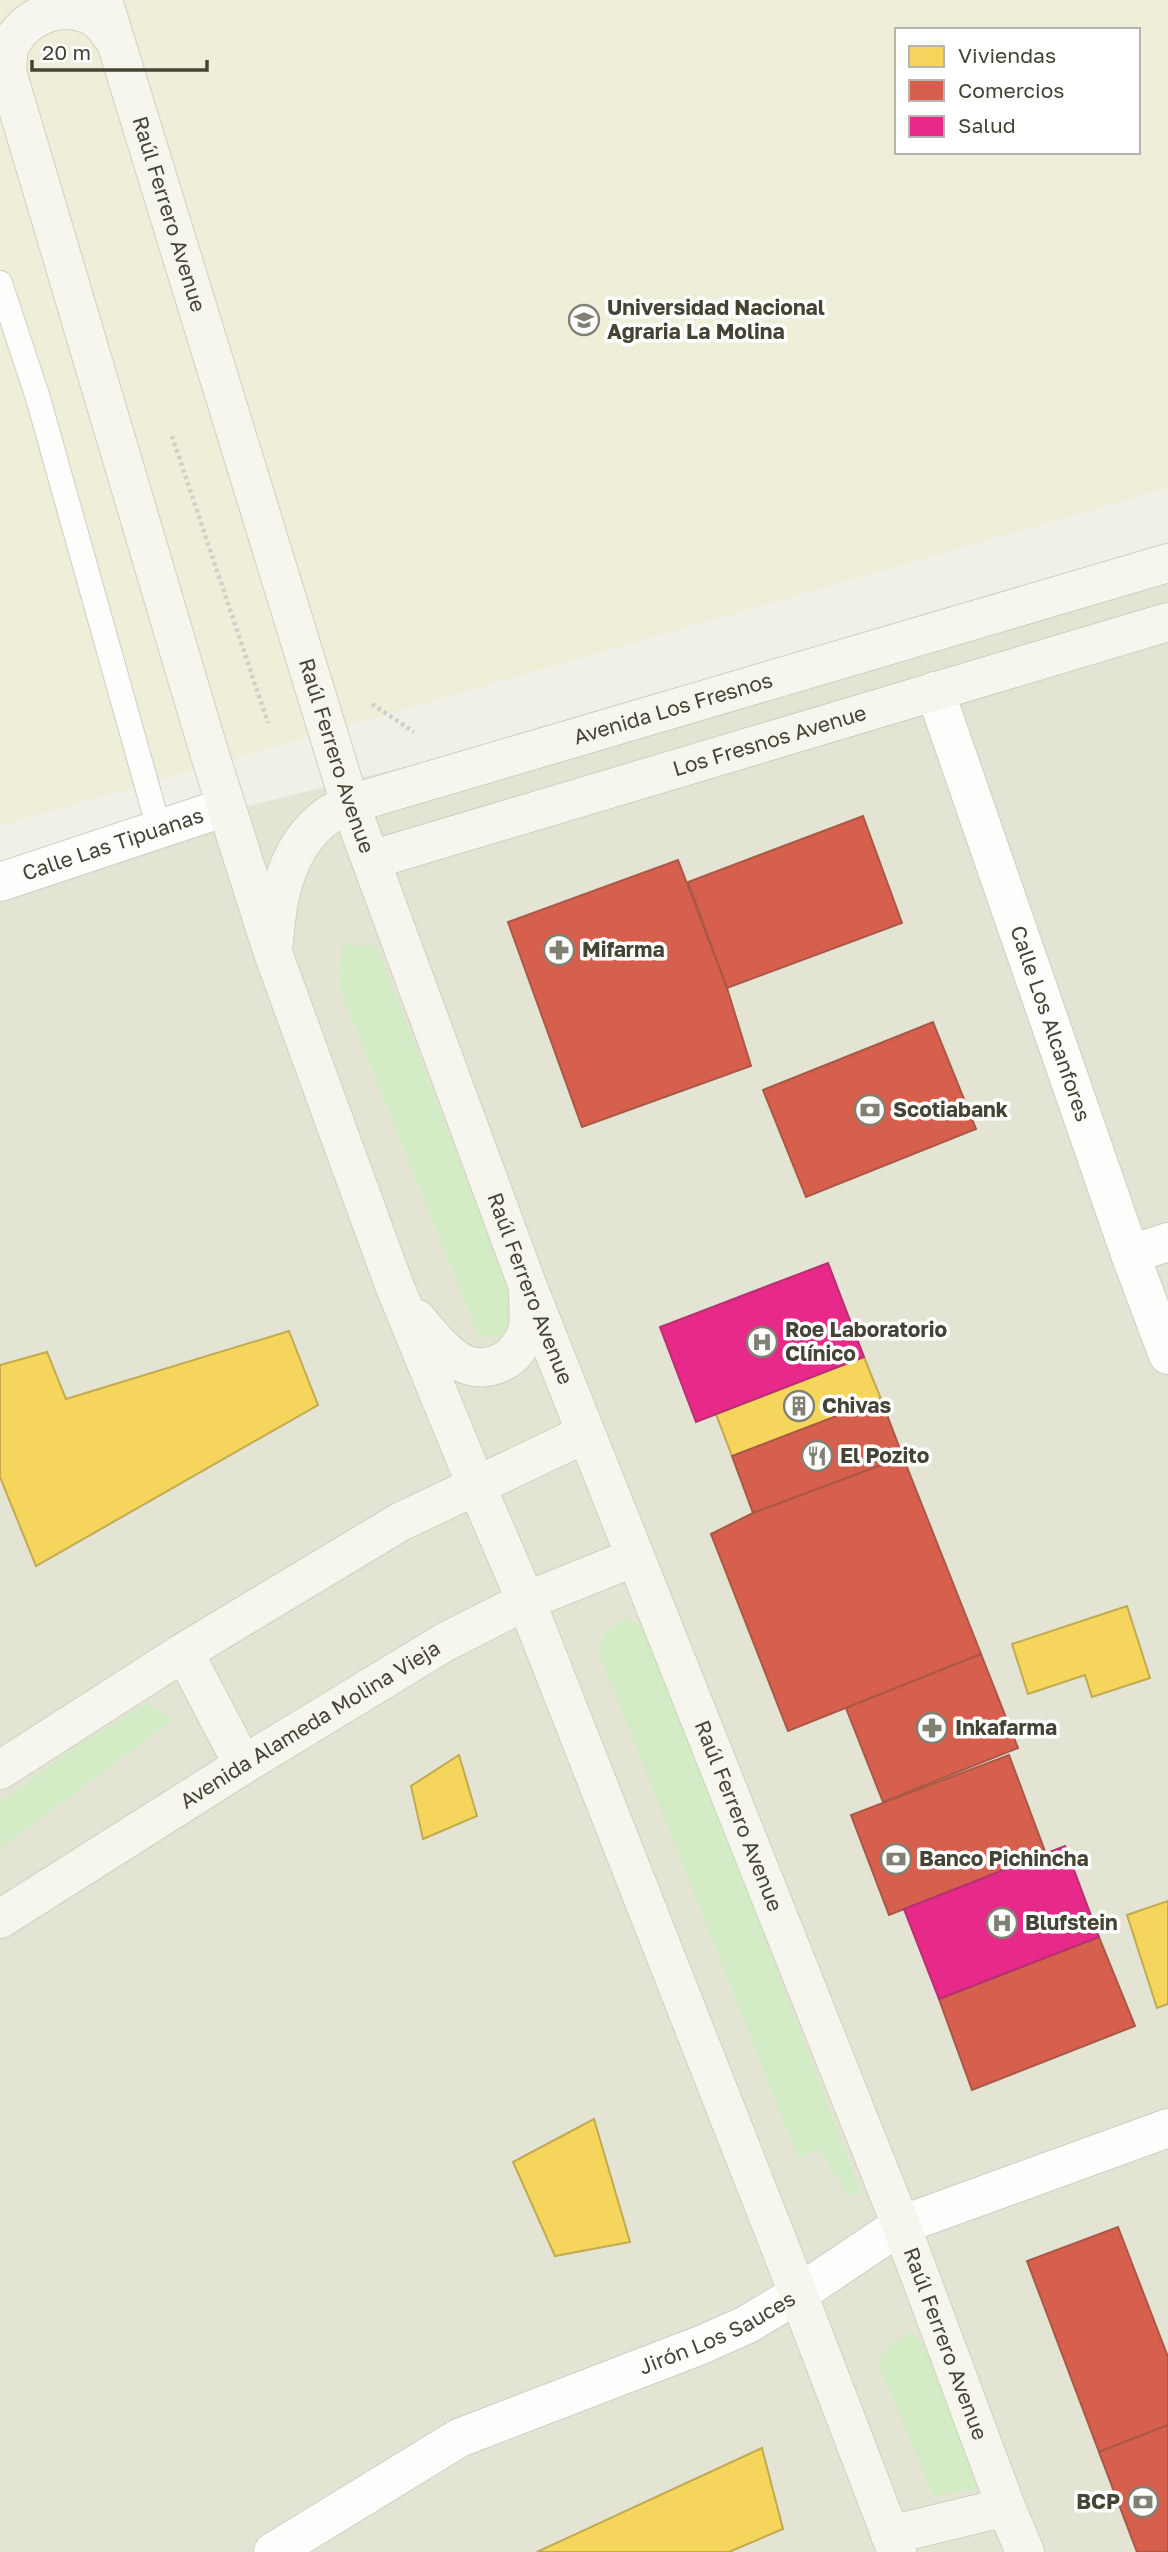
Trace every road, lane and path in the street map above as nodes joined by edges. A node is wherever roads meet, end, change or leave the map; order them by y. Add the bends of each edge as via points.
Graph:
1 (103, 0) edge
2 (115, 40) junction
3 (3, 59) edge
4 (0, 283) edge
5 (168, 426) dead end
6 (1168, 563) edge
7 (1168, 622) edge
8 (935, 691) junction
9 (323, 715) junction
10 (271, 731) dead end
11 (456, 773) junction
12 (351, 804) junction
13 (226, 807) junction
14 (159, 829) junction
15 (371, 860) junction
16 (0, 882) edge
17 (273, 953) junction
18 (1168, 1242) edge
19 (1130, 1254) junction
20 (393, 1282) junction
21 (528, 1287) junction
22 (1168, 1355) edge
23 (585, 1434) junction
24 (475, 1486) junction
25 (635, 1557) junction
26 (526, 1601) junction
27 (184, 1652) junction
28 (243, 1765) junction
29 (0, 1770) edge
30 (0, 1919) edge
31 (1168, 2128) edge
32 (901, 2225) junction
33 (798, 2294) junction
34 (1006, 2507) junction
35 (894, 2544) edge
36 (273, 2552) edge
37 (1025, 2552) edge

1 - 2 main road, Raúl Ferrero Avenue
2 - 3 main road via 97,19 70,9 43,12 23,26
2 - 9 main road, Raúl Ferrero Avenue
3 - 13 main road
4 - 14 lane via 38,398
5 - 10 path
6 - 11 main road, Avenida Los Fresnos
7 - 8 main road, Los Fresnos Avenue
8 - 15 main road, Los Fresnos Avenue
8 - 19 street, Calle Los Alcanfores
9 - 11 path via 374,704 448,755
9 - 12 main road, Raúl Ferrero Avenue
11 - 12 main road, Avenida Los Fresnos
12 - 15 main road, Raúl Ferrero Avenue
12 - 17 main road, Avenida Los Fresnos via 326,816 291,858 276,913
13 - 14 street, Calle Las Tipuanas
13 - 17 main road
14 - 16 street, Calle Las Tipuanas
15 - 21 main road, Raúl Ferrero Avenue
17 - 20 main road
18 - 19 street
19 - 22 street, Calle Los Alcanfores
20 - 21 main road via 445,1352 467,1367 492,1367 513,1356 527,1332
20 - 24 main road
21 - 23 main road, Raúl Ferrero Avenue
23 - 24 main road
23 - 25 main road, Raúl Ferrero Avenue
24 - 26 main road
24 - 27 main road via 400,1522
25 - 26 main road, Avenida Alameda Molina Vieja
25 - 32 main road, Raúl Ferrero Avenue
26 - 28 main road, Avenida Alameda Molina Vieja via 445,1642
26 - 33 main road
27 - 28 main road
27 - 29 main road
28 - 30 main road, Avenida Alameda Molina Vieja
31 - 32 street, Jirón Los Sauces
32 - 33 street, Jirón Los Sauces
32 - 34 main road, Raúl Ferrero Avenue
33 - 35 main road
33 - 36 street, Jirón Los Sauces via 701,2345 459,2438
34 - 35 main road
34 - 37 main road, Raúl Ferrero Avenue

